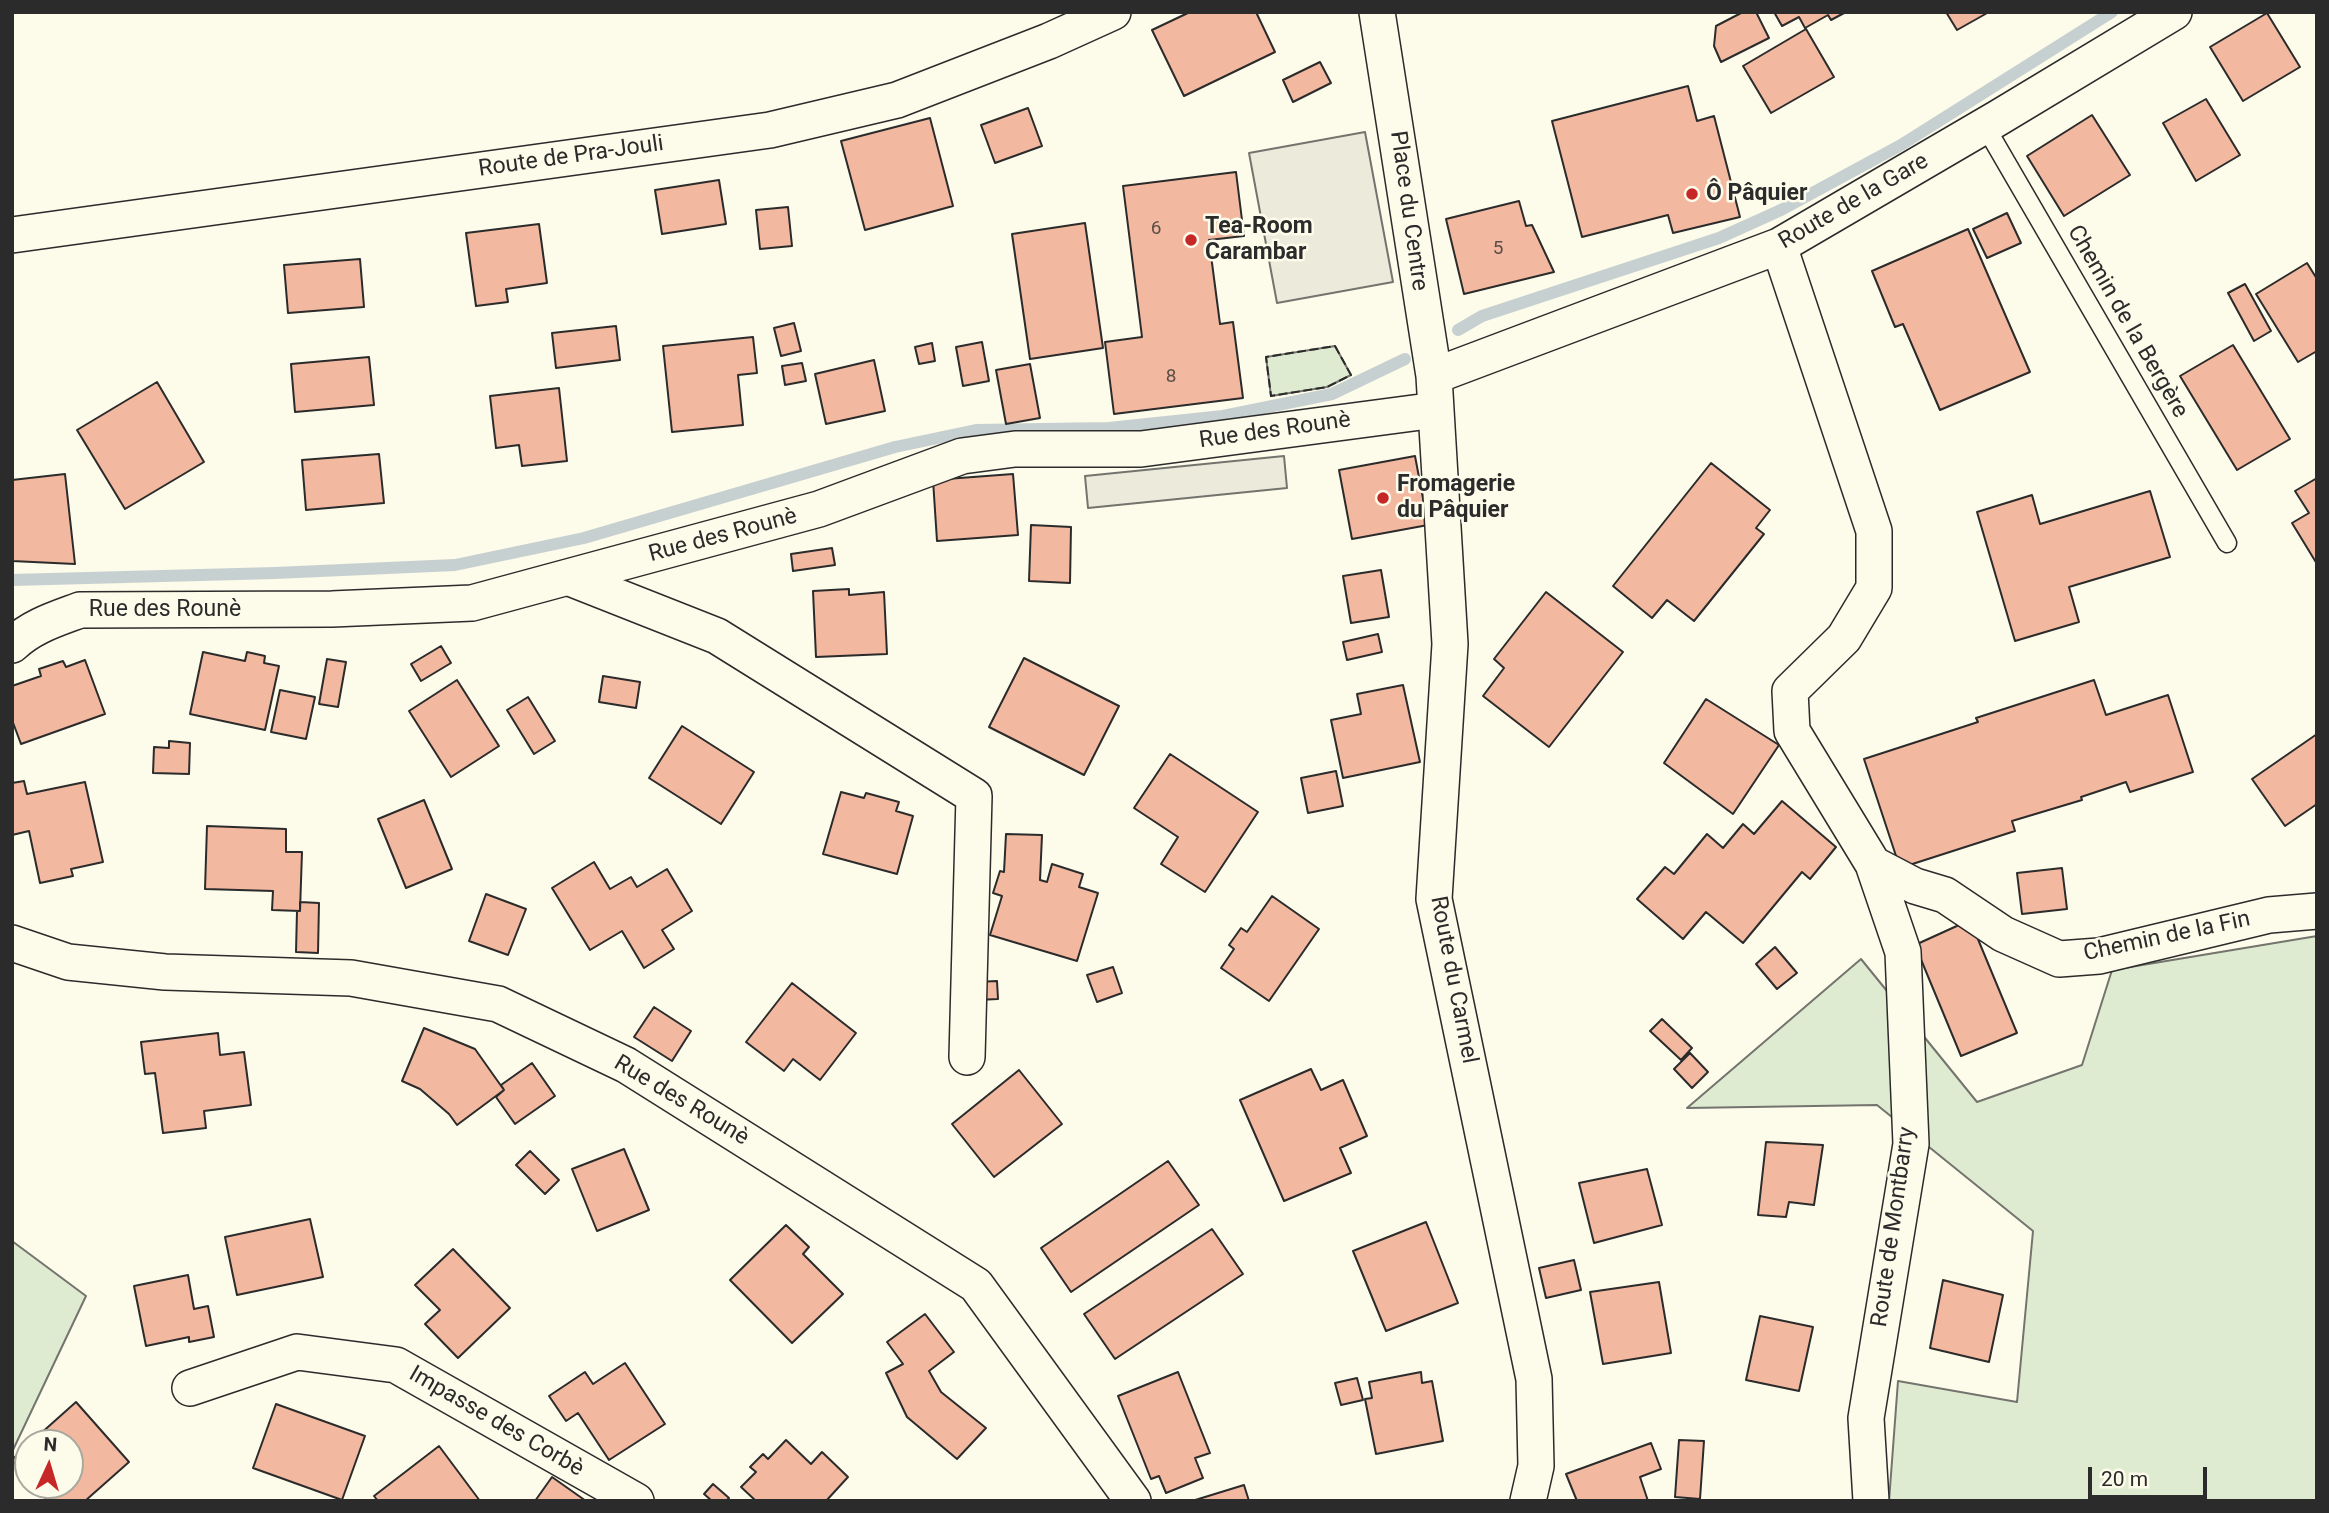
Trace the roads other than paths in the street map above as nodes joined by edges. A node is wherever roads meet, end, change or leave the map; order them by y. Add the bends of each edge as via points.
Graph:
1 (1113, 12) edge
2 (1377, 12) edge
3 (2174, 12) edge
4 (1985, 126) junction
5 (12, 235) edge
6 (1779, 246) junction
7 (1435, 393) junction
8 (2227, 544) dead end
9 (570, 578) junction
10 (12, 645) edge
11 (1873, 864) junction
12 (2317, 911) edge
13 (12, 943) edge
14 (967, 1058) dead end
15 (190, 1388) dead end
16 (636, 1501) edge
17 (1133, 1501) edge
18 (1528, 1501) edge
19 (1871, 1501) edge

1 - 5 street, Route de Pra-Jouli via 897,100 770,130
2 - 7 street, Place du Centre
3 - 4 street, Route de la Gare
4 - 6 street, Route de la Gare
4 - 8 lane, Chemin de la Bergère
6 - 7 street, Route de la Gare
6 - 11 street, Route de Montbarry via 1874,531 1874,588 1844,638 1790,691 1793,731
7 - 9 street, Rue des Rounè via 1141,449 1015,449 961,456 819,509
7 - 18 street, Route du Carmel via 1450,644 1434,899 1534,1379 1536,1466
9 - 10 street, Rue des Rounè via 472,603 80,610 43,624
9 - 14 street via 717,636 974,796
11 - 12 street, Chemin de la Fin via 1915,887 1945,895 2003,934 2059,959 2099,956 2269,915
11 - 19 street, Route de Montbarry via 1903,953 1911,1144 1866,1418
13 - 17 street, Rue des Rounè via 68,962 165,972 351,978 498,1003 626,1065 976,1286
15 - 16 street, Impasse des Corbè via 297,1352 396,1365

